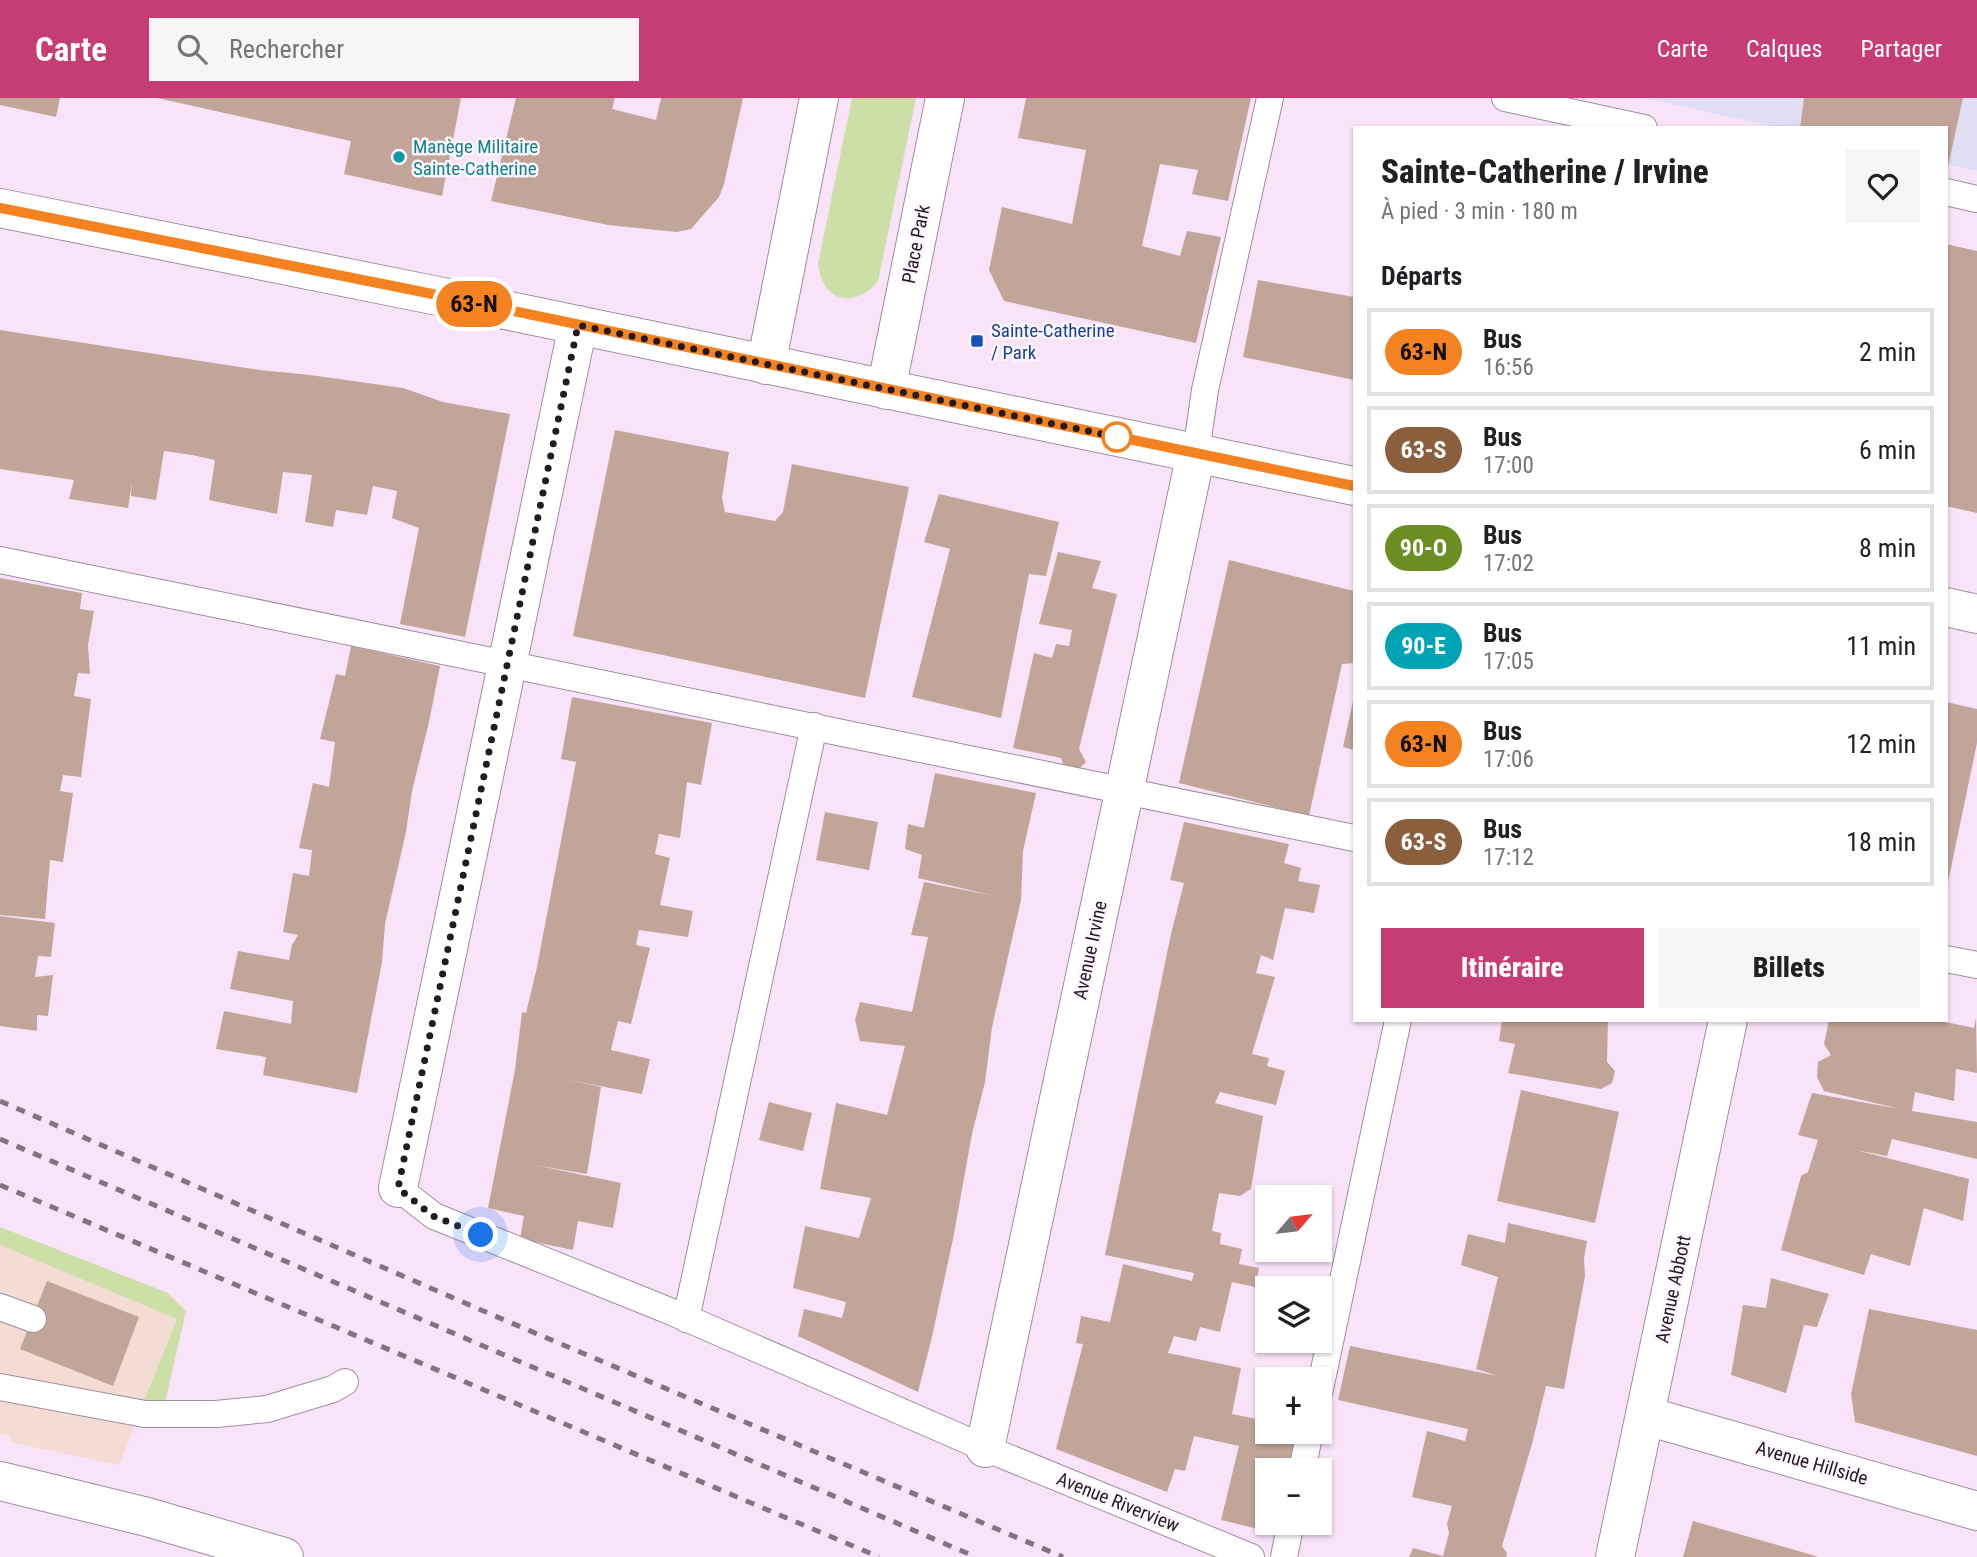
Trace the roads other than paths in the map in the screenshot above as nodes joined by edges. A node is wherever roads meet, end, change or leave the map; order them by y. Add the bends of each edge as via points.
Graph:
1 (819, 98) edge
2 (945, 98) edge
3 (1270, 98) edge
4 (1505, 98) edge
5 (1635, 126) edge
6 (1948, 192) edge
7 (1977, 199) edge
8 (0, 208) edge
9 (578, 325) junction
10 (766, 365) junction
11 (886, 390) junction
12 (1196, 453) junction
13 (1353, 486) edge
14 (0, 560) edge
15 (1948, 607) edge
16 (1977, 614) edge
17 (509, 664) junction
18 (814, 726) junction
19 (1124, 791) junction
20 (1353, 838) edge
21 (1948, 959) edge
22 (1977, 965) edge
23 (1398, 1022) edge
24 (1728, 1022) edge
25 (398, 1188) joint
26 (0, 1307) edge
27 (33, 1319) dead end
28 (686, 1319) junction
29 (1325, 1367) edge
30 (345, 1382) dead end
31 (0, 1387) edge
32 (1647, 1416) junction
33 (985, 1448) junction
34 (0, 1481) edge
35 (1977, 1511) edge
36 (1288, 1535) edge
37 (284, 1557) edge
38 (1251, 1557) edge
39 (1284, 1557) edge
40 (1615, 1557) edge

1 - 10 main road
2 - 11 main road, Place Park
3 - 12 lane via 1205,390
4 - 5 lane
6 - 7 lane
8 - 9 main road
9 - 10 main road
9 - 17 main road
10 - 11 main road
11 - 12 main road
12 - 13 main road
12 - 19 main road, Avenue Irvine
14 - 17 lane
15 - 16 main road
17 - 18 lane
17 - 25 main road
18 - 19 lane
18 - 28 lane
19 - 20 lane
19 - 33 main road, Avenue Irvine
21 - 22 lane
23 - 29 lane
24 - 32 main road, Avenue Abbott
25 - 28 lane, Avenue Riverview via 433,1216
26 - 27 lane
28 - 33 lane, Avenue Riverview
30 - 31 lane via 267,1409 216,1414 145,1415
32 - 35 main road, Avenue Hillside
32 - 40 main road, Avenue Abbott
33 - 38 lane, Avenue Riverview
34 - 37 main road
36 - 39 lane

